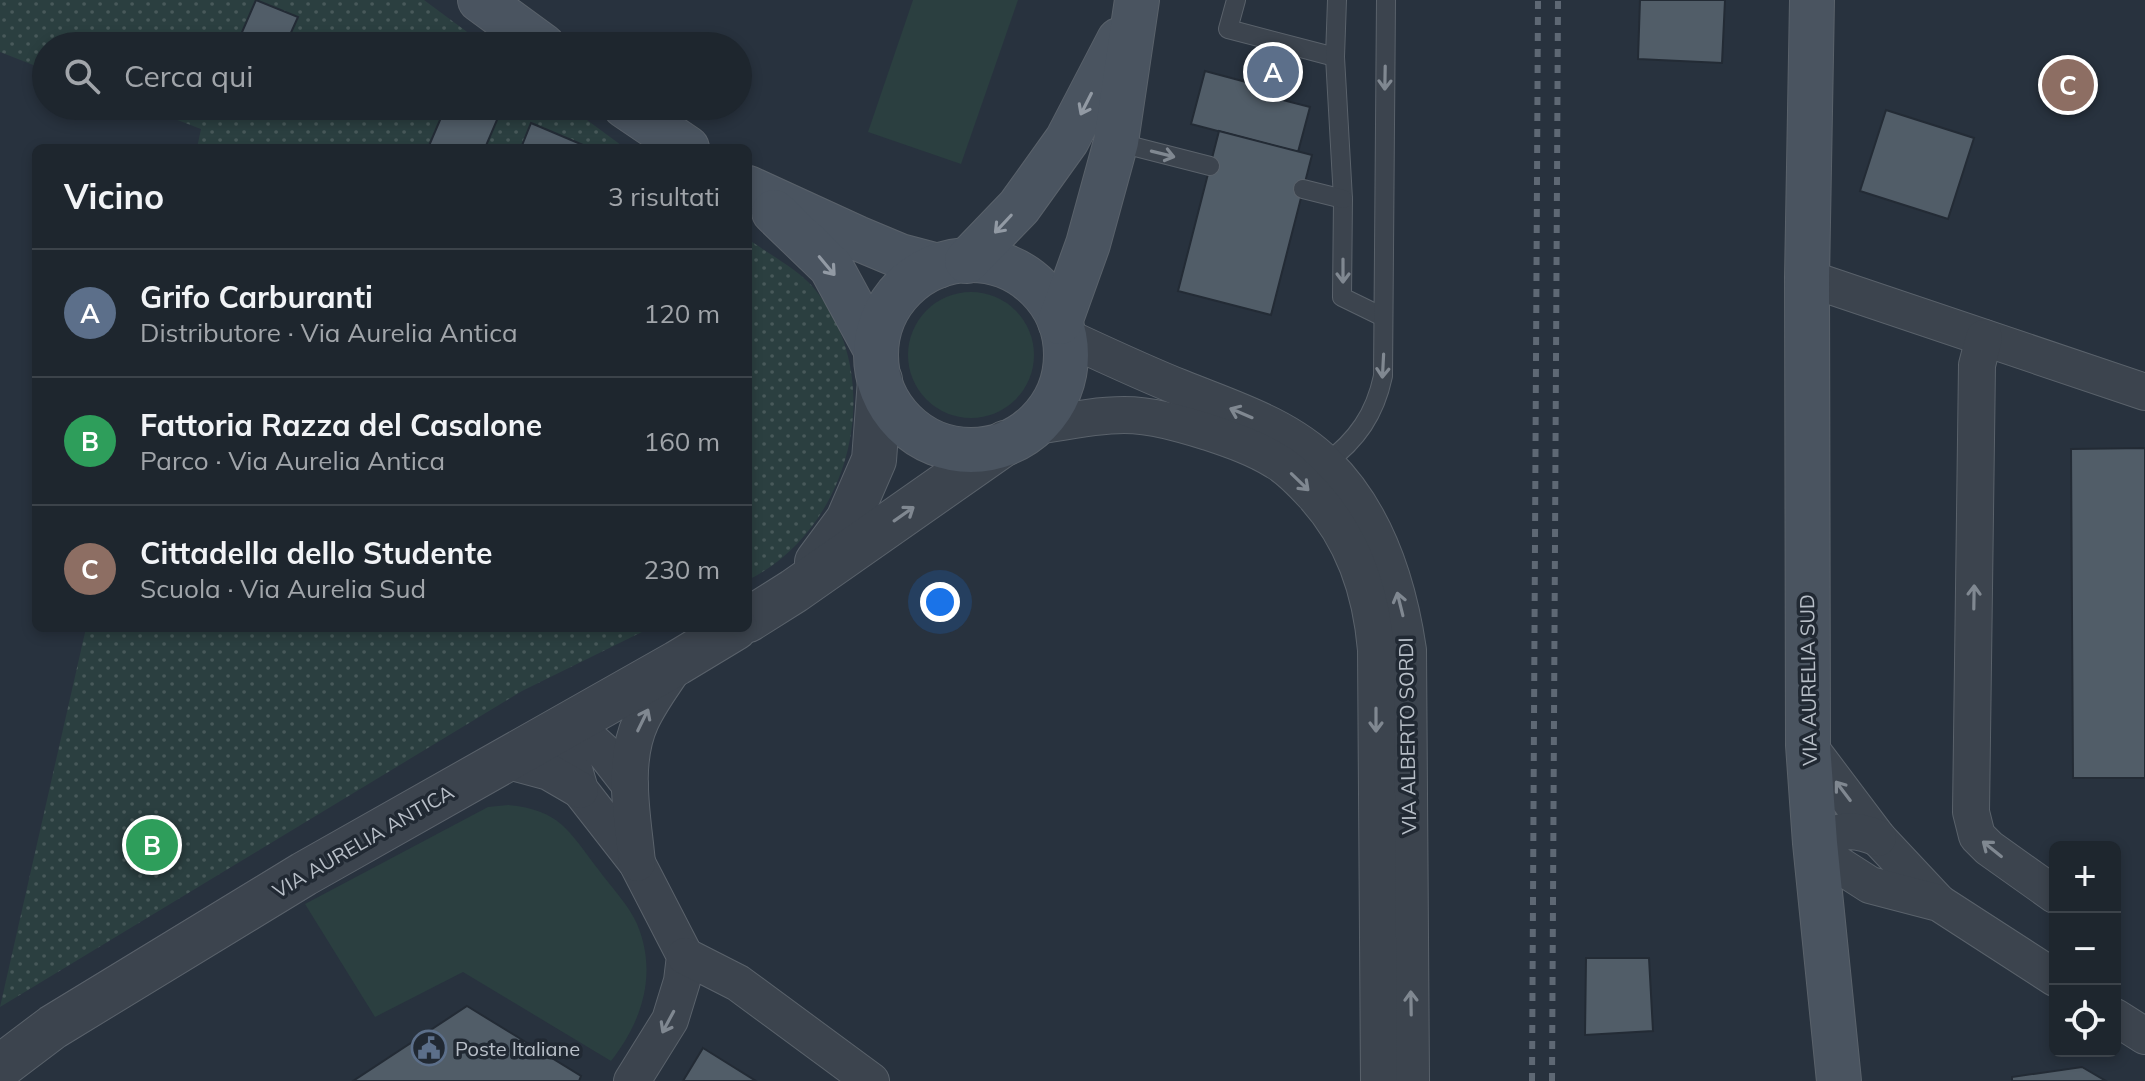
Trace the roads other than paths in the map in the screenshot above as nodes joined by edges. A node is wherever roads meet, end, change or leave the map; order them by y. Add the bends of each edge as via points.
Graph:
1 (480, 0) edge
2 (1236, 0) edge
3 (1337, 0) edge
4 (1386, 0) edge
5 (1136, 5) edge
6 (1813, 9) edge
7 (524, 32) edge
8 (1335, 57) junction
9 (646, 120) edge
10 (1116, 142) junction
11 (681, 144) edge
12 (1210, 166) dead end
13 (1303, 189) dead end
14 (752, 191) edge
15 (752, 192) edge
16 (1343, 199) junction
17 (952, 264) junction
18 (1807, 278) junction
19 (1383, 317) junction
20 (1062, 329) junction
21 (1984, 338) junction
22 (878, 365) junction
23 (2145, 392) edge
24 (1019, 435) junction
25 (1326, 463) junction
26 (794, 591) junction
27 (752, 617) edge
28 (728, 632) edge
29 (677, 663) junction
30 (571, 722) junction
31 (1808, 745) junction
32 (505, 760) junction
33 (630, 785) junction
34 (580, 790) junction
35 (1878, 838) junction
36 (1815, 843) junction
37 (637, 863) junction
38 (1870, 885) junction
39 (2049, 891) edge
40 (1939, 903) junction
41 (1825, 923) junction
42 (685, 956) junction
43 (2049, 974) edge
44 (2121, 1021) edge
45 (2145, 1036) edge
46 (0, 1067) edge
47 (632, 1081) edge
48 (871, 1081) edge
49 (1379, 1081) edge
50 (1411, 1081) edge
51 (1839, 1081) edge

1 - 7 main road
2 - 8 lane via 1228,29
3 - 8 lane
4 -> 19 lane
5 - 10 main road
5 -> 17 main road via 1067,140 1019,207
6 - 18 main road, VIA AURELIA SUD
8 - 16 lane
9 - 11 main road
10 -> 12 lane
10 - 20 main road
13 - 16 lane
14 - 17 main road via 900,256
15 -> 22 main road via 831,267
16 -> 19 lane via 1342,297
17 - 20 main road via 997,264 1024,276 1045,296
17 - 22 main road via 911,282 890,305 883,319
18 - 21 street
18 - 31 main road, VIA AURELIA SUD
19 -> 25 lane via 1383,376 1373,411 1361,432
20 - 24 main road via 1061,386 1047,412
25 -> 20 street, VIA ALBERTO SORDI via 1265,423 1139,371
21 - 23 street
39 -> 21 street via 1983,842 1973,828 1971,812 1977,365
22 - 24 main road via 891,407 935,443 977,450
22 - 26 street via 874,460 863,490 848,520
26 -> 24 street
24 -> 49 street, VIA ALBERTO SORDI via 1126,415 1193,427 1278,461 1341,531 1356,558 1376,650
50 -> 25 street, VIA ALBERTO SORDI via 1408,650 1403,614 1381,546
26 - 27 street
28 - 29 street, VIA AURELIA ANTICA
29 - 30 street, VIA AURELIA ANTICA
33 -> 29 street via 632,746 641,721
30 - 32 street, VIA AURELIA ANTICA
30 - 33 street
30 - 34 street via 570,755
35 -> 31 street
31 - 36 main road, VIA AURELIA SUD
32 - 34 street via 549,772
32 - 46 street, VIA AURELIA ANTICA via 304,874 53,1027
33 - 37 street
34 - 37 street
35 - 36 street via 1845,830
35 - 40 street
36 - 38 street
36 - 41 main road, VIA AURELIA SUD
37 - 42 street
38 - 40 street
38 - 41 street via 1842,902
40 - 43 street
41 - 51 main road, VIA AURELIA SUD
42 -> 47 street via 670,1020
42 - 48 street via 738,983
44 - 45 street

